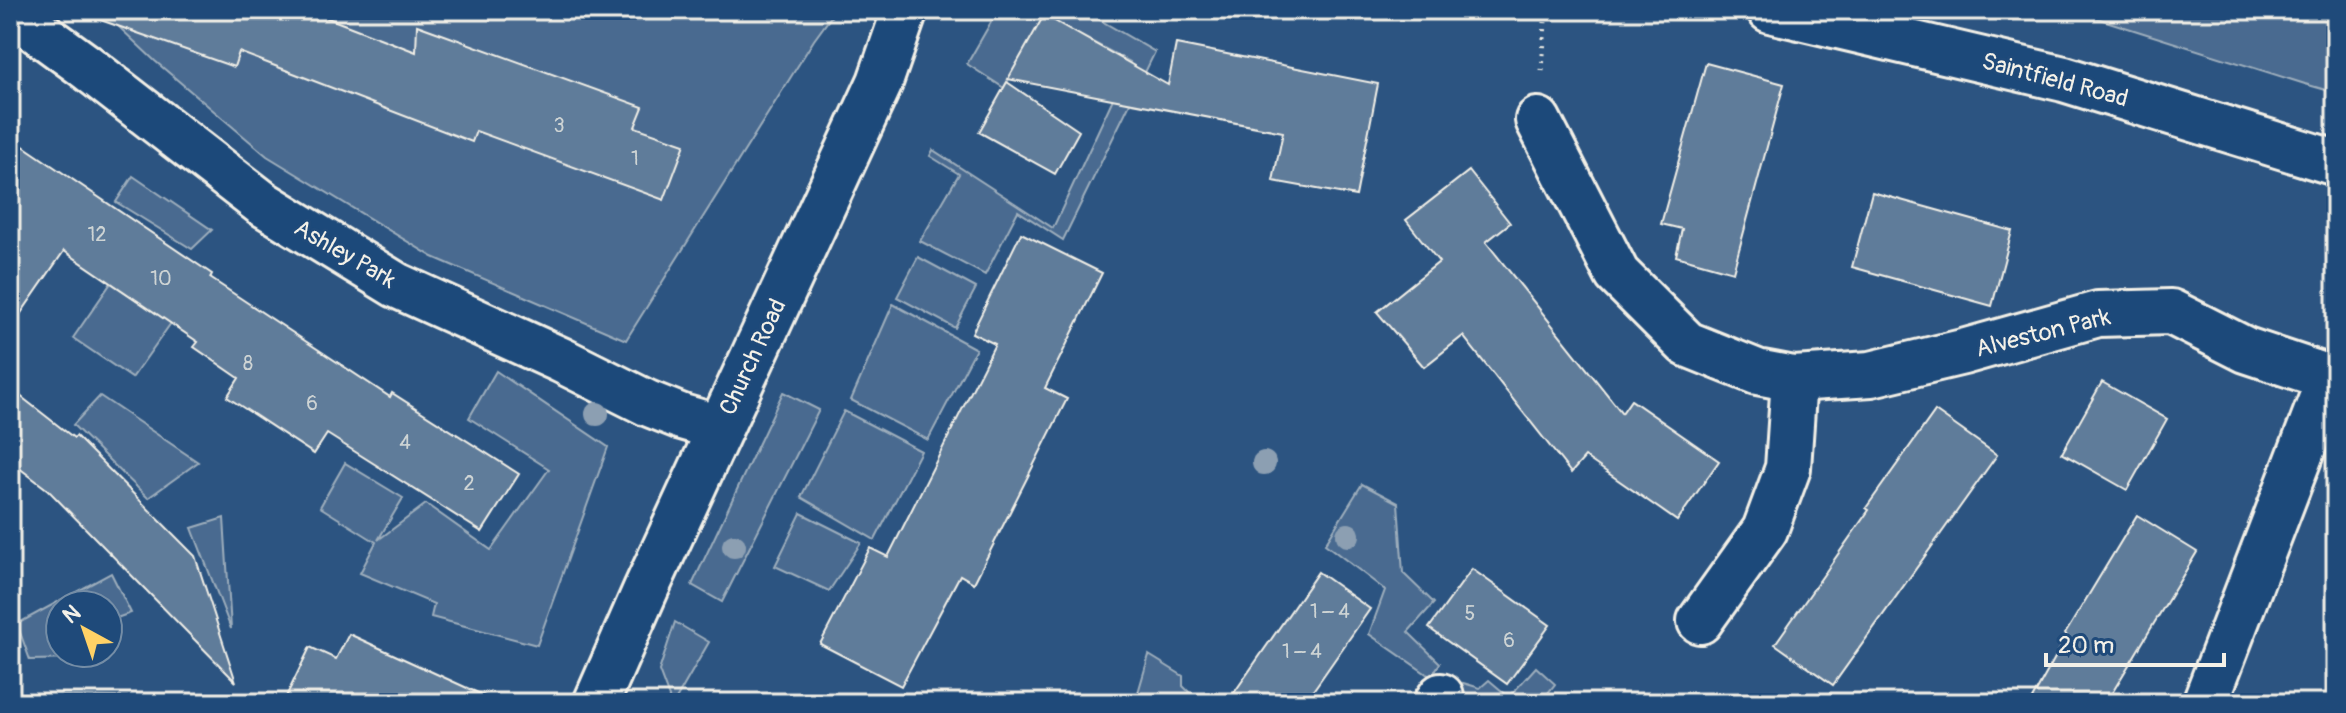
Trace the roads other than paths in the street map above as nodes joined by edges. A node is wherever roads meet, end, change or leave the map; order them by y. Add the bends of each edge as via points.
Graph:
1 (905, 10) edge
2 (1770, 10) edge
3 (10, 11) edge
4 (1538, 120) dead end
5 (2336, 163) edge
6 (1794, 379) junction
7 (2333, 379) edge
8 (720, 428) junction
9 (1700, 621) dead end
10 (596, 703) edge
11 (2205, 703) edge

1 - 8 main road, Church Road via 880,82
2 - 5 main road, Saintfield Road via 2064,79
3 - 8 main road, Ashley Park via 262,203 396,285 647,403
4 - 6 main road, Alveston Park via 1617,274 1687,344 1757,372
6 - 7 main road, Alveston Park via 1871,374 2098,314 2171,312 2246,350
6 - 9 main road via 1788,468 1765,530
7 - 11 main road, Alveston Park
8 - 10 main road, Church Road

